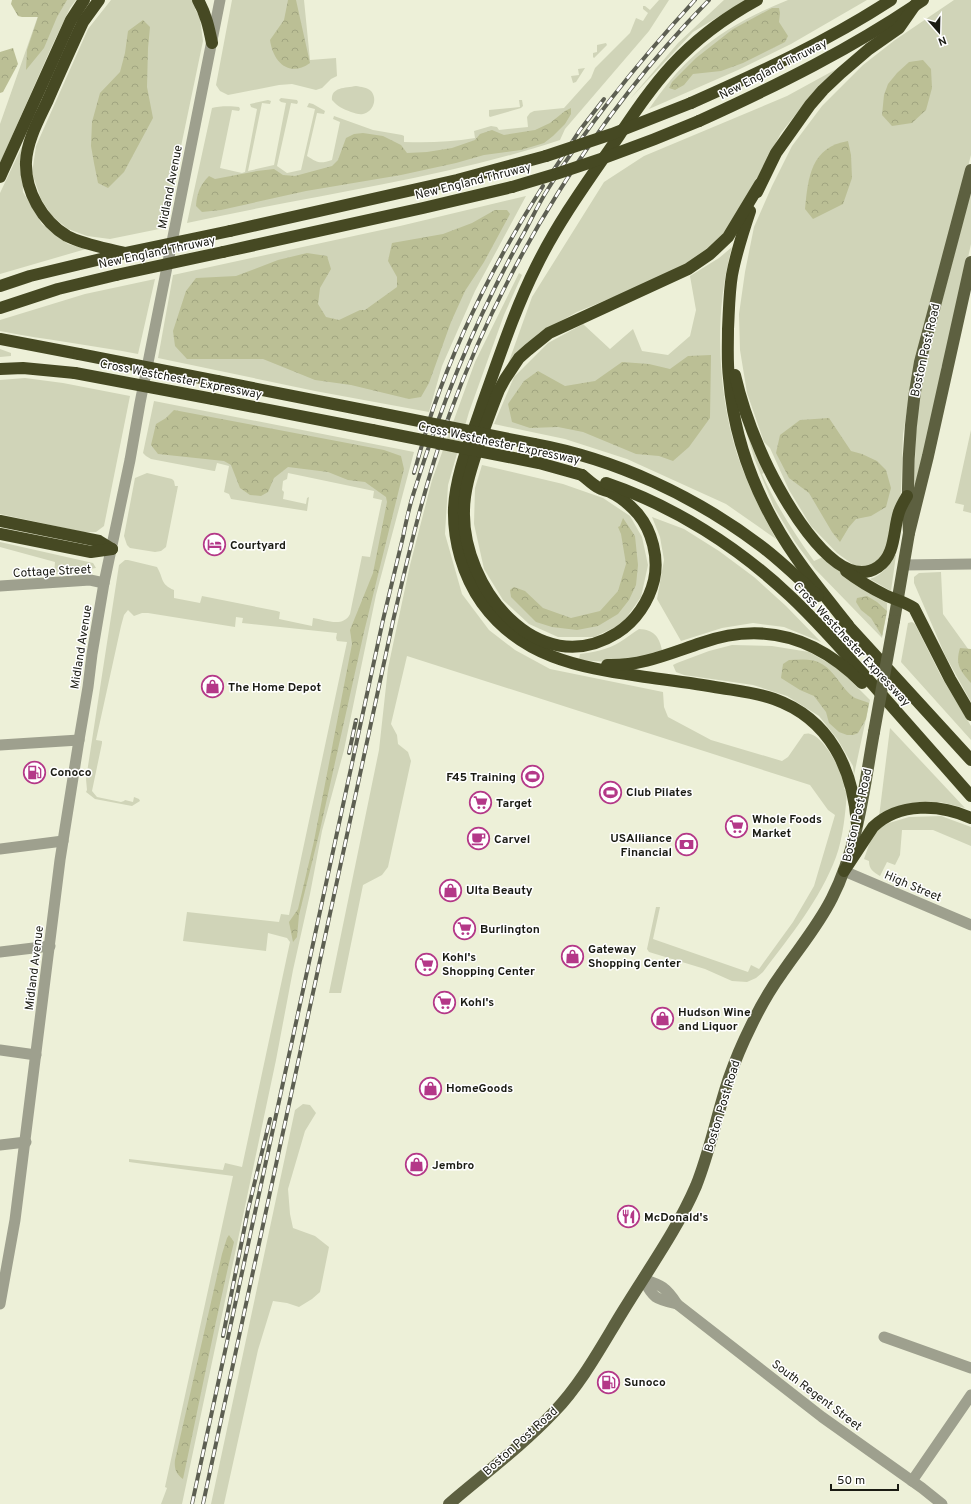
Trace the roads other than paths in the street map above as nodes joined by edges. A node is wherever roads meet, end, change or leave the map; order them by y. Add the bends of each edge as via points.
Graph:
1 (84, 0) edge
2 (99, 0) edge
3 (198, 0) edge
4 (220, 0) edge
5 (757, 0) edge
6 (768, 0) edge
7 (891, 0) edge
8 (919, 3) edge
9 (712, 30) junction
10 (212, 43) junction
11 (971, 170) edge
12 (0, 176) edge
13 (760, 184) junction
14 (125, 253) junction
15 (971, 262) edge
16 (0, 286) edge
17 (0, 308) edge
18 (728, 334) junction
19 (3, 339) edge
20 (0, 368) edge
21 (582, 475) junction
22 (907, 496) junction
23 (0, 521) edge
24 (909, 533) junction
25 (0, 534) edge
26 (112, 549) junction
27 (837, 563) junction
28 (971, 564) edge
29 (904, 565) junction
30 (104, 583) junction
31 (0, 586) edge
32 (898, 600) junction
33 (848, 625) junction
34 (564, 661) junction
35 (971, 715) edge
36 (79, 740) junction
37 (0, 745) edge
38 (933, 753) junction
39 (971, 760) edge
40 (971, 796) edge
41 (971, 818) edge
42 (857, 824) junction
43 (63, 841) junction
44 (0, 849) edge
45 (844, 871) junction
46 (971, 925) edge
47 (50, 946) junction
48 (0, 952) edge
49 (0, 1050) edge
50 (36, 1055) junction
51 (26, 1142) junction
52 (0, 1145) edge
53 (643, 1279) junction
54 (0, 1304) edge
55 (884, 1338) dead end
56 (971, 1368) edge
57 (971, 1395) edge
58 (912, 1481) junction
59 (448, 1504) edge
60 (942, 1504) edge

1 - 12 highway via 71,20
2 - 14 highway via 83,22 35,128 28,150 27,174 36,204 58,230 87,244
3 - 10 highway via 208,24
4 - 10 street, Midland Avenue
5 - 9 highway via 735,12
6 - 9 highway
7 - 14 highway, New England Thruway, bridge via 780,62 691,103 619,132 546,156 457,180
8 - 13 highway via 899,28 841,73 810,105 776,153
8 - 17 highway, New England Thruway, bridge via 810,68 763,92 699,121 556,174 446,203 116,275
9 - 34 highway via 675,62 653,87 553,236 511,324 459,475 454,507 456,540 473,588 492,615 506,629 534,648
10 - 26 street, Midland Avenue
11 - 22 main road, Boston Post Road via 914,391
13 - 18 highway via 744,227 732,274
13 - 21 highway via 732,231 710,254 682,272 549,333 519,358 499,390 468,481 464,511 466,538 479,577 501,611 533,637 556,645 590,645 622,630 644,606 655,576 652,544 639,515 621,498 598,488
14 - 16 highway, New England Thruway
15 - 24 main road, Boston Post Road
18 - 27 highway via 739,391 772,475 798,520
18 - 33 highway via 728,363 733,406 743,450 754,481 767,510 789,547
19 - 33 highway, Cross Westchester Expressway, bridge via 534,444 617,467 692,501 734,527 773,556
20 - 21 highway, Cross Westchester Expressway, bridge via 75,373 538,463
21 - 38 highway, Cross Westchester Expressway via 625,490 670,511 713,535 761,570 825,631
22 - 24 main road, Boston Post Road
22 - 27 highway via 899,512 892,545 883,562 870,571 862,572
23 - 26 highway via 98,542
24 - 29 main road, Boston Post Road
25 - 26 highway via 91,552
26 - 30 street, Midland Avenue
27 - 32 highway via 855,578
28 - 29 street
29 - 32 main road, Boston Post Road
30 - 31 street, Cottage Street via 90,580
30 - 36 street, Midland Avenue
32 - 35 highway via 914,608 950,680
32 - 42 main road, Boston Post Road, bridge
33 - 39 highway, Cross Westchester Expressway
34 - 38 highway via 627,665 656,660 730,635 780,635 808,645 839,663
34 - 42 highway via 597,670 752,693 772,698 792,708 811,720 840,756 851,782
36 - 37 street
36 - 43 street, Midland Avenue
38 - 40 highway, Cross Westchester Expressway
41 - 45 highway via 936,808 915,808 895,813 873,827
42 - 45 main road, Boston Post Road
43 - 44 street
43 - 47 street, Midland Avenue
45 - 46 street, High Street
45 - 53 main road, Boston Post Road via 825,910 757,1014 729,1078 696,1185
47 - 48 street
47 - 50 street, Midland Avenue
49 - 50 street
50 - 51 street, Midland Avenue
51 - 52 street
51 - 54 street, Midland Avenue
53 - 58 street, South Regent Street via 651,1295 662,1301 677,1304 822,1417
53 - 59 main road, Boston Post Road via 575,1387 556,1411
55 - 56 street
57 - 58 street
58 - 60 street, South Regent Street

